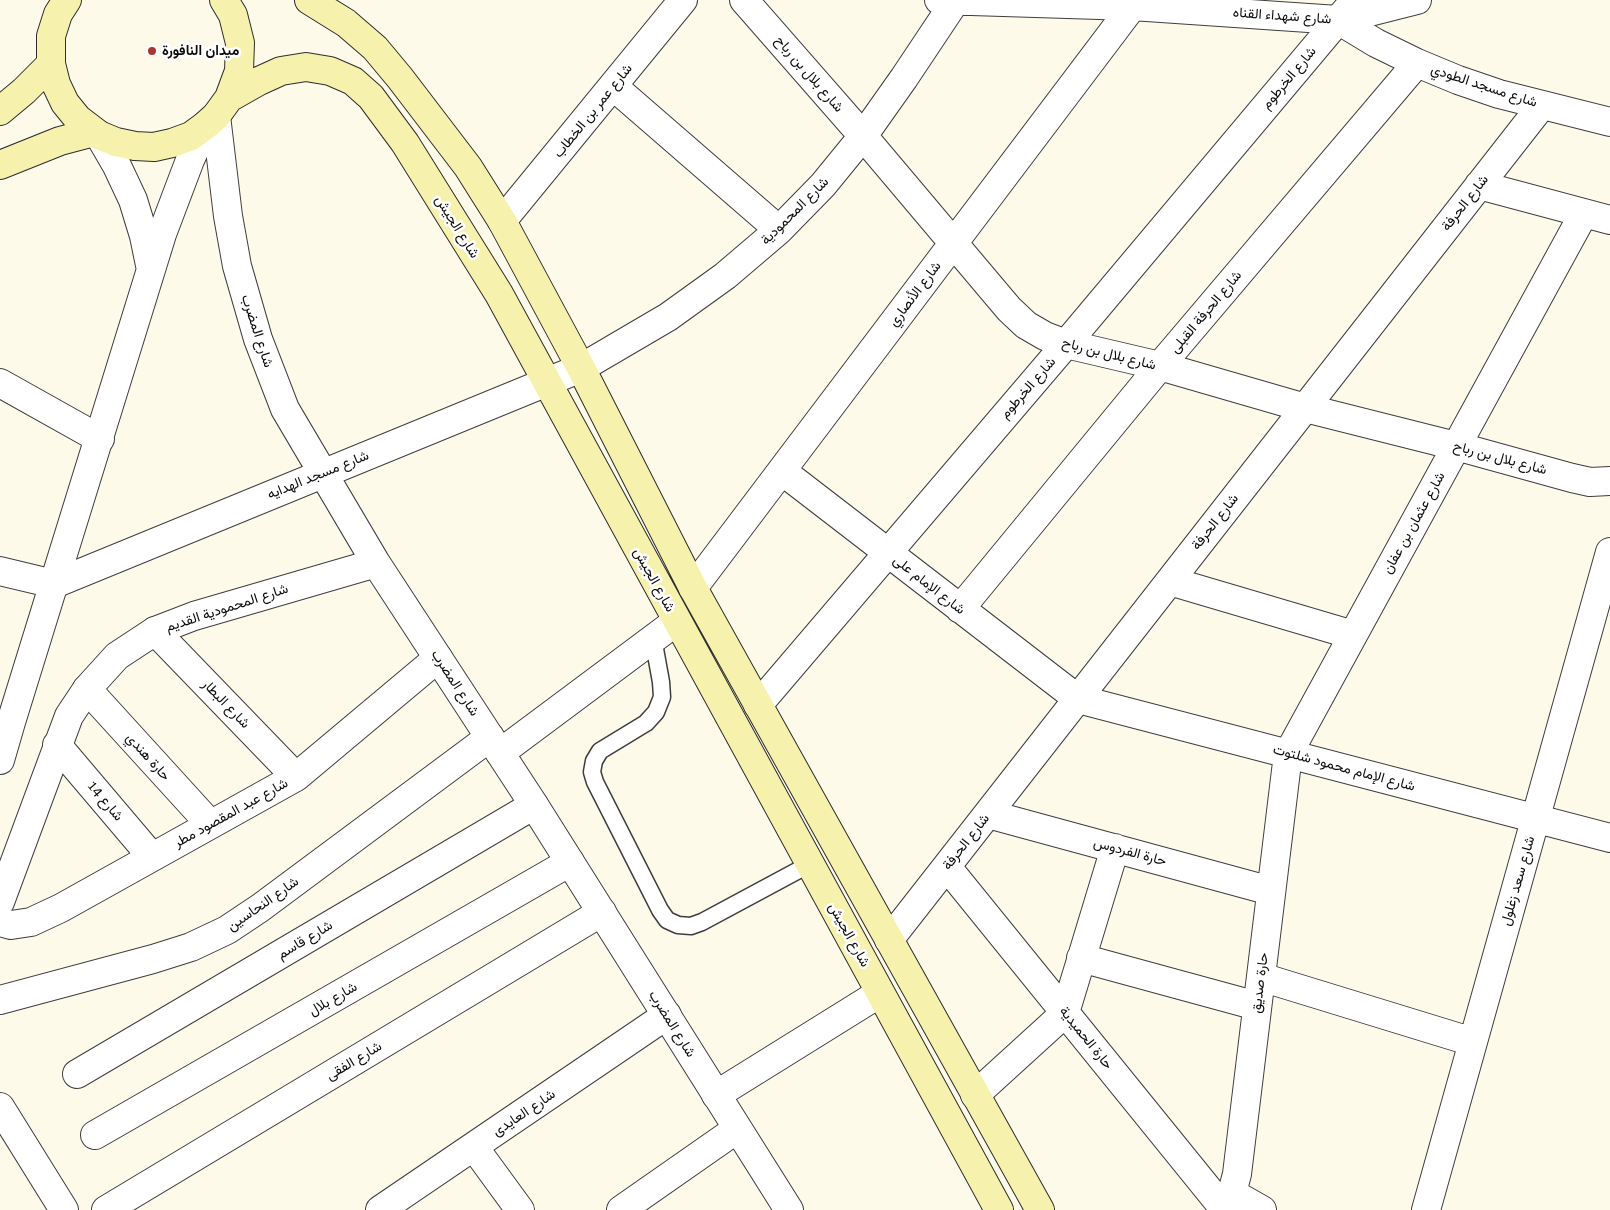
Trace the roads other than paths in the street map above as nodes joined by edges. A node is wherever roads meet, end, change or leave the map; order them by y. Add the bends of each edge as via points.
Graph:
1 (46, 0) edge
2 (67, 0) edge
3 (224, 0) edge
4 (683, 0) edge
5 (744, 0) edge
6 (934, 0) edge
7 (955, 0) edge
8 (1356, 0) edge
9 (1416, 0) edge
10 (314, 1) edge
11 (1135, 3) edge
12 (1338, 20) junction
13 (51, 36) junction
14 (51, 64) junction
15 (1416, 64) junction
16 (612, 86) junction
17 (1542, 105) junction
18 (0, 111) edge
19 (217, 113) junction
20 (1610, 122) edge
21 (96, 133) junction
22 (863, 136) junction
23 (0, 165) edge
24 (1479, 185) junction
25 (1584, 213) junction
26 (1610, 220) edge
27 (502, 222) junction
28 (779, 230) junction
29 (954, 242) junction
30 (151, 272) junction
31 (1066, 344) junction
32 (1160, 366) junction
33 (581, 368) junction
34 (546, 382) junction
35 (0, 383) edge
36 (1305, 408) junction
37 (100, 439) junction
38 (1456, 446) junction
39 (782, 471) junction
40 (323, 473) junction
41 (1610, 481) edge
42 (887, 552) junction
43 (1610, 552) edge
44 (376, 563) junction
45 (0, 571) edge
46 (1170, 581) junction
47 (54, 584) junction
48 (693, 588) junction
49 (960, 609) junction
50 (676, 621) junction
51 (155, 631) junction
52 (1353, 635) junction
53 (653, 638) junction
54 (438, 658) junction
55 (87, 689) junction
56 (1078, 699) junction
57 (758, 705) junction
58 (5, 722) edge
59 (57, 745) junction
60 (495, 745) junction
61 (1288, 754) junction
62 (0, 760) edge
63 (296, 776) junction
64 (534, 805) junction
65 (988, 814) junction
66 (1536, 819) junction
67 (210, 824) junction
68 (1610, 838) edge
69 (1115, 848) junction
70 (152, 857) junction
71 (570, 862) junction
72 (810, 864) junction
73 (947, 867) junction
74 (1272, 891) junction
75 (0, 902) edge
76 (602, 912) junction
77 (0, 922) edge
78 (889, 940) junction
79 (1082, 958) junction
80 (1261, 977) junction
81 (880, 993) junction
82 (0, 1000) edge
83 (1257, 1006) junction
84 (1065, 1013) junction
85 (667, 1015) junction
86 (1473, 1042) junction
87 (77, 1074) dead end
88 (716, 1095) junction
89 (976, 1096) junction
90 (0, 1107) edge
91 (737, 1129) junction
92 (95, 1135) dead end
93 (474, 1147) junction
94 (1228, 1204) edge
95 (518, 1209) edge
96 (64, 1210) edge
97 (106, 1210) edge
98 (380, 1210) edge
99 (621, 1210) edge
100 (789, 1210) edge
101 (1000, 1210) edge
102 (1040, 1210) edge
103 (1262, 1210) edge
104 (1426, 1210) edge

1 - 13 main road
2 - 13 main road via 58,14
3 - 19 main road via 233,15 240,43 239,71
4 - 16 street, شارع عمر بن الخطاب
5 - 22 street, شارع بلال بن رباح
6 - 7 street, شارع شهداء القناه
7 - 11 street, شارع شهداء القناه
7 - 22 street, شارع المحمودية
8 - 12 street, شارع الخرطوم
9 - 12 street, شارع شهداء القناه
10 - 27 main road via 346,22 375,48 468,167
11 - 12 street, شارع شهداء القناه
11 - 29 street, شارع الأنصاري
12 - 15 street, شارع مسجد الطودي
12 - 31 street, شارع الخرطوم
13 - 14 main road
14 - 18 main road
14 - 21 main road via 65,103
15 - 17 street, شارع مسجد الطودي via 1499,94
15 - 32 street, شارع الحرفة القبلى
16 - 27 street, شارع عمر بن الخطاب
16 - 28 street
17 - 20 street, شارع مسجد الطودي
17 - 24 street, شارع الحرفة
19 - 21 main road via 190,136 154,147 116,142
19 - 30 street via 190,160
19 - 34 main road, شارع الجيش via 259,81 281,71 306,67 330,71 353,81 371,97 405,144 494,286
19 - 40 street, شارع المضرب via 237,266 258,339 285,409
21 - 23 main road via 60,141
21 - 30 street via 133,200
22 - 28 street, شارع المحمودية via 823,185
22 - 29 street, شارع بلال بن رباح
24 - 25 street
24 - 36 street, شارع الحرفة
25 - 26 street
25 - 38 street, شارع عثمان بن عفان
27 - 33 main road
28 - 33 street, شارع المحمودية via 725,276 668,317
29 - 31 street, شارع بلال بن رباح via 1026,325
29 - 39 street, شارع الأنصاري
30 - 37 street
31 - 32 street, شارع بلال بن رباح
31 - 42 street, شارع الخرطوم
32 - 36 street, شارع بلال بن رباح
32 - 49 street, شارع الحرفة القبلى
33 - 34 street, شارع مسجد الهدايه
33 - 48 main road
34 - 40 street, شارع مسجد الهدايه
34 - 50 main road, شارع الجيش
35 - 37 street
36 - 38 street, شارع بلال بن رباح
36 - 46 street, شارع الحرفة
37 - 47 street
38 - 41 street, شارع بلال بن رباح via 1572,478 1590,482
38 - 52 street, شارع عثمان بن عفان
39 - 42 street, شارع الإمام على
39 - 48 street, شارع الأنصاري
40 - 44 street, شارع المضرب
40 - 47 street, شارع مسجد الهدايه
42 - 49 street, شارع الإمام على
42 - 57 street, شارع الخرطوم
43 - 66 street, شارع سعد زغلول
44 - 51 street, شارع المحمودية القديم via 194,616
44 - 54 street, شارع المضرب
45 - 47 street
46 - 52 street
46 - 56 street, شارع الحرفة
47 - 58 street
48 - 57 main road
49 - 56 street, شارع الإمام على
50 - 53 street, شارع النحاسين
50 - 72 main road, شارع الجيش
51 - 55 street, شارع المحمودية القديم via 117,656
51 - 63 street, شارع البطار
52 - 61 street, شارع عثمان بن عفان
53 - 60 street, شارع النحاسين
53 - 72 lane via 662,697 656,712 646,723 600,751 592,772 660,910 667,920 691,926
54 - 60 street, شارع المضرب
54 - 63 street, شارع عبد المقصود مطر
55 - 59 street, شارع المحمودية القديم via 69,716
55 - 67 street, حارة هندي
56 - 61 street, شارع الإمام محمود شلتوت
56 - 65 street, شارع الحرفة
57 - 78 main road
58 - 62 street
59 - 70 street, شارع 14
59 - 75 street, شارع المحمودية القديم
60 - 64 street, شارع المضرب
60 - 82 street, شارع النحاسين via 227,930 191,947 153,959
61 - 66 street, شارع الإمام محمود شلتوت
61 - 74 street, حارة صديق
63 - 67 street, شارع عبد المقصود مطر
64 - 71 street, شارع المضرب
64 - 87 street, شارع قاسم
65 - 69 street, حارة الفردوس
65 - 73 street, شارع الحرفة
66 - 68 street, شارع الإمام محمود شلتوت
66 - 86 street, شارع سعد زغلول
67 - 70 street, شارع عبد المقصود مطر
69 - 74 street, حارة الفردوس
69 - 79 street
70 - 77 street, شارع عبد المقصود مطر via 31,922 11,925
71 - 76 street, شارع المضرب
71 - 92 street, شارع بلال
72 - 81 main road, شارع الجيش
73 - 78 street, شارع الحرفة
73 - 84 street, حارة الحميدية
74 - 80 street, حارة صديق
76 - 85 street, شارع المضرب
76 - 97 street, شارع الفقى
78 - 89 main road
79 - 83 street
79 - 84 street
80 - 83 street, حارة صديق
80 - 86 street
81 - 88 street
81 - 101 main road, شارع الجيش
83 - 94 street, حارة صديق via 1237,1174
84 - 89 street
84 - 94 street, حارة الحميدية
85 - 88 street, شارع المضرب
85 - 93 street, شارع العايدى
86 - 104 street, شارع سعد زغلول
88 - 91 street, شارع المضرب
89 - 102 main road
90 - 96 street
91 - 99 street
91 - 100 street, شارع المضرب
93 - 95 street
93 - 98 street, شارع العايدى
94 - 103 street

